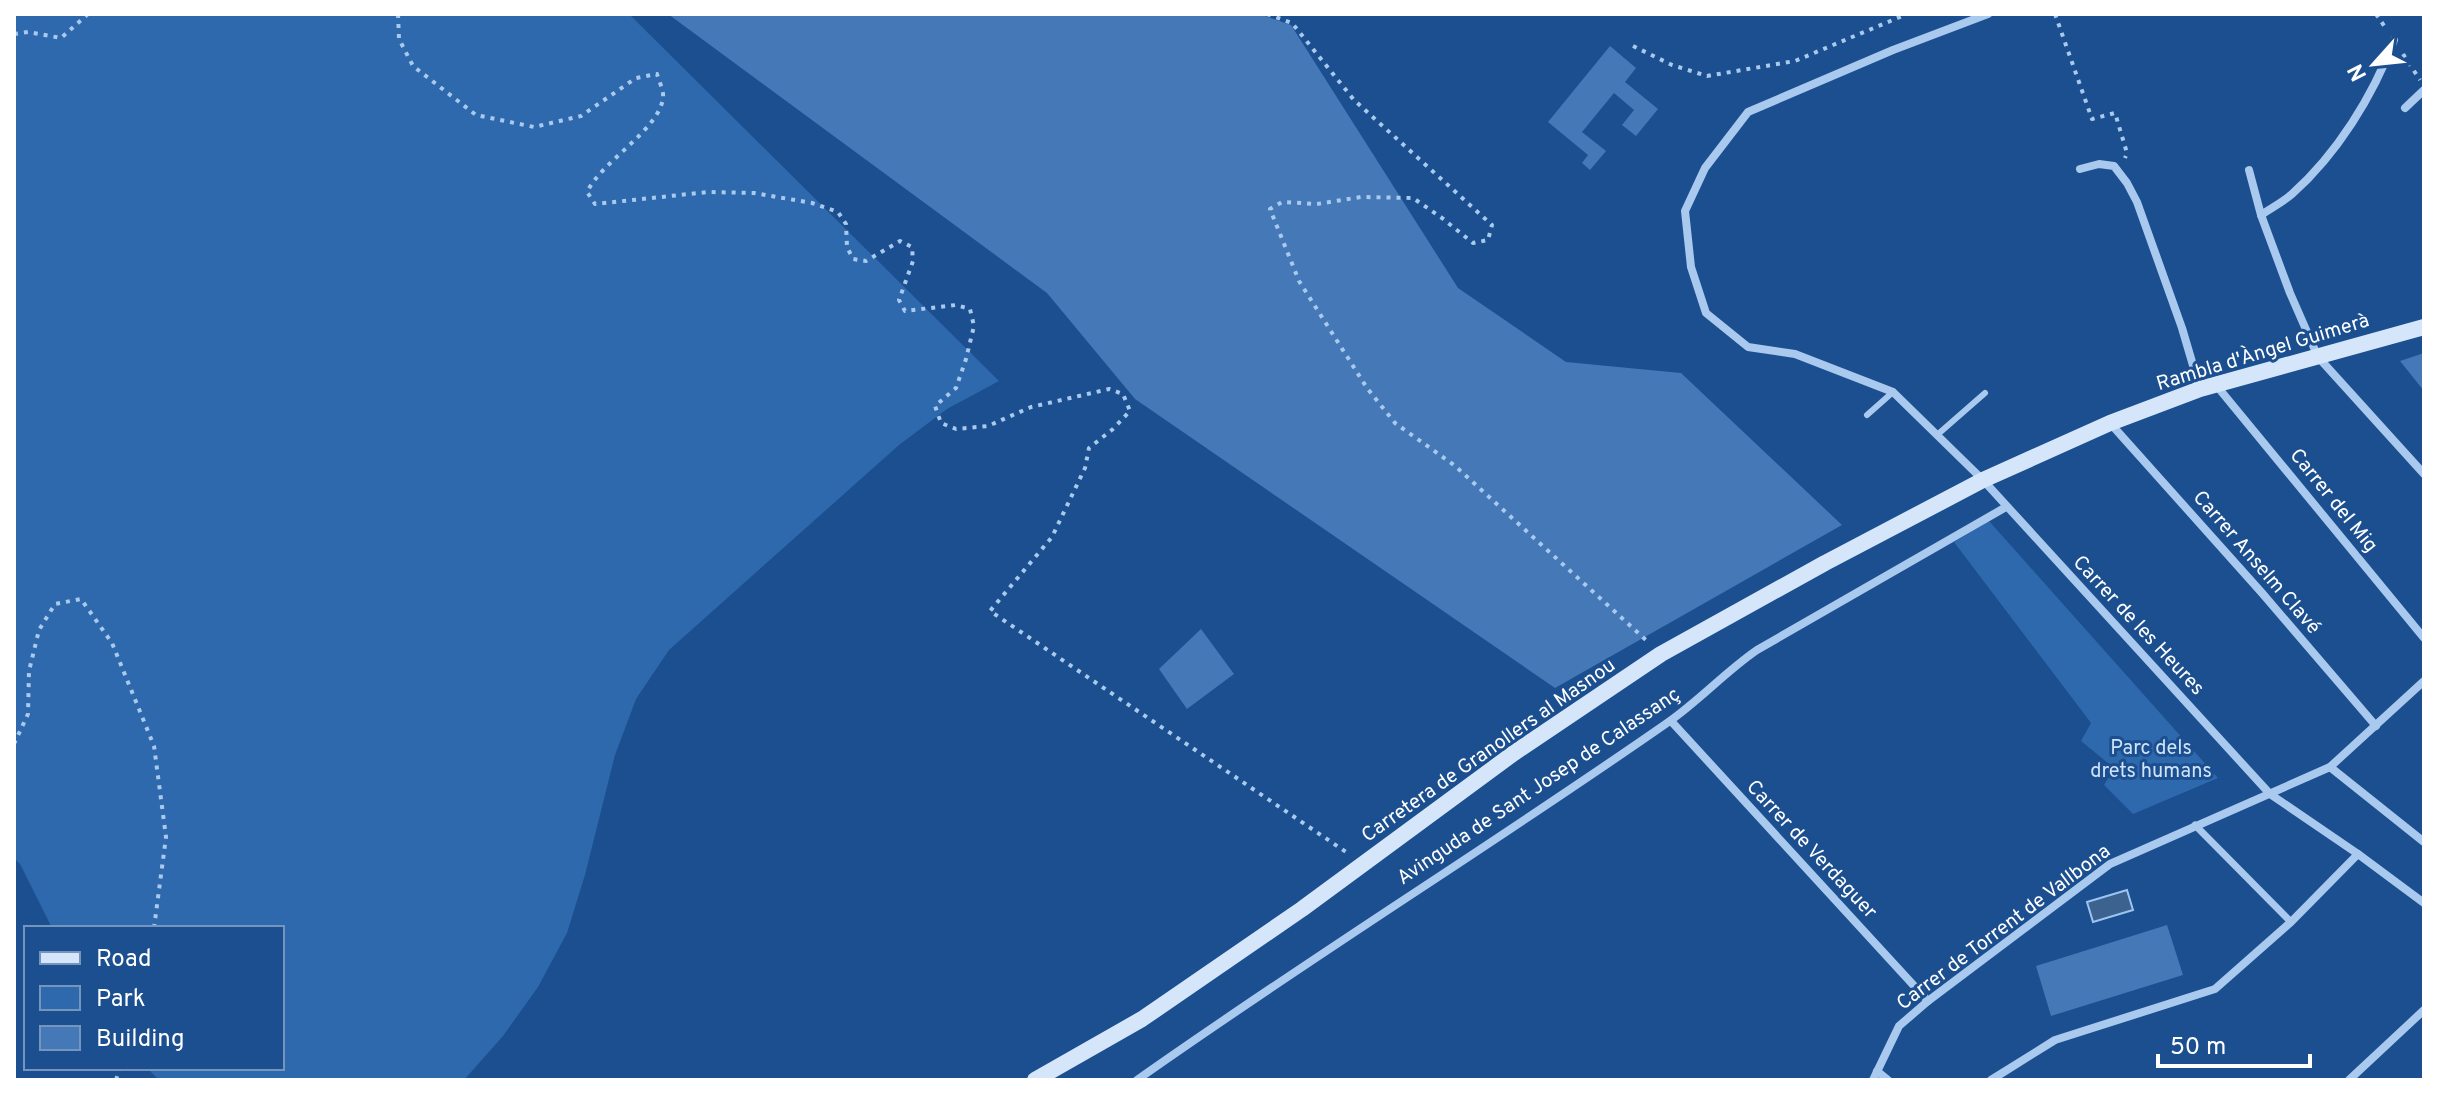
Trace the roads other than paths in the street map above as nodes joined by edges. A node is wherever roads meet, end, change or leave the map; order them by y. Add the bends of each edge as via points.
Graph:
1 (1988, 14) edge
2 (2394, 40) dead end
3 (2424, 90) edge
4 (2405, 108) dead end
5 (2080, 169) dead end
6 (2249, 170) dead end
7 (2261, 215) junction
8 (2424, 327) edge
9 (2318, 357) junction
10 (2208, 387) junction
11 (1893, 392) junction
12 (1985, 393) dead end
13 (1867, 415) dead end
14 (2110, 423) junction
15 (1937, 435) junction
16 (2424, 474) edge
17 (1983, 480) junction
18 (2006, 507) junction
19 (2424, 638) edge
20 (2424, 681) edge
21 (1671, 721) junction
22 (2376, 726) junction
23 (2330, 767) junction
24 (2270, 794) junction
25 (2195, 825) junction
26 (2424, 842) edge
27 (2358, 854) junction
28 (2424, 903) edge
29 (2291, 922) junction
30 (1928, 1001) junction
31 (2424, 1010) edge
32 (1875, 1076) edge
33 (1035, 1080) edge
34 (1137, 1080) edge
35 (1888, 1080) edge
36 (1991, 1080) edge
37 (2349, 1080) edge

1 - 11 street via 1748,112 1705,168 1685,211 1691,267 1706,313 1748,347 1795,354
2 - 7 street via 2368,96 2323,161 2291,195
3 - 4 street
5 - 10 street via 2114,166 2137,202
6 - 7 street
7 - 9 street
8 - 9 main road, Rambla d'Àngel Guimerà
9 - 10 main road, Rambla d'Àngel Guimerà
9 - 16 street
10 - 14 main road, Rambla d'Àngel Guimerà
10 - 19 street, Carrer del Mig
11 - 13 lane
11 - 15 street, Carrer de les Heures
12 - 15 lane
14 - 17 main road, Rambla d'Àngel Guimerà
14 - 22 street, Carrer Anselm Clavé
15 - 17 street, Carrer de les Heures
17 - 18 street, Carrer de les Heures
17 - 33 main road, Carretera de Granollers al Masnou via 1661,654 1142,1019
18 - 21 street, Avinguda de Sant Josep de Calassanç via 1784,632 1733,667
18 - 24 street, Carrer de les Heures
20 - 22 street, Carrer de Torrent de Vallbona
21 - 30 street, Carrer de Verdaguer
21 - 34 street, Avinguda de Sant Josep de Calassanç
22 - 23 street, Carrer de Torrent de Vallbona
23 - 24 street, Carrer de Torrent de Vallbona
23 - 26 street
24 - 25 street, Carrer de Torrent de Vallbona
24 - 27 street, Carrer de les Heures
25 - 29 street
25 - 30 street, Carrer de Torrent de Vallbona via 2110,864
27 - 28 street, Carrer de les Heures
27 - 29 street
29 - 36 street via 2215,989 2055,1040
30 - 32 street, Carrer de Torrent de Vallbona via 1899,1026
31 - 37 street
32 - 35 street

